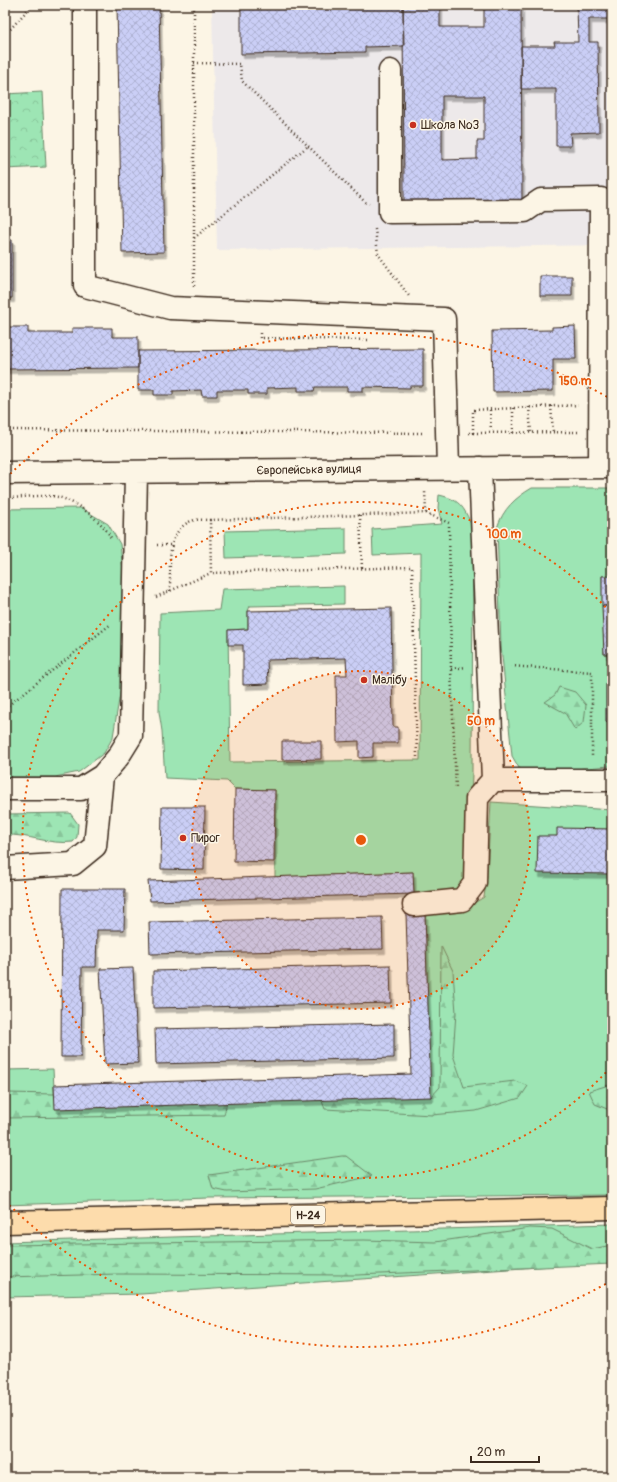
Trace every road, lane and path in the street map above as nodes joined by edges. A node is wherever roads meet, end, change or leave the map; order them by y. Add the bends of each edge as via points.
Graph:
1 (32, 5) edge
2 (85, 5) edge
3 (194, 5) edge
4 (5, 35) edge
5 (194, 63) junction
6 (390, 71) dead end
7 (308, 146) junction
8 (372, 206) dead end
9 (374, 224) dead end
10 (194, 238) junction
11 (378, 254) dead end
12 (194, 309) junction
13 (260, 329) dead end
14 (369, 340) dead end
15 (601, 404) junction
16 (551, 406) junction
17 (529, 407) junction
18 (513, 408) junction
19 (490, 410) junction
20 (5, 430) edge
21 (473, 432) junction
22 (490, 432) junction
23 (513, 432) junction
24 (531, 432) junction
25 (552, 432) junction
26 (600, 432) junction
27 (424, 433) junction
28 (447, 433) junction
29 (606, 467) edge
30 (448, 468) junction
31 (480, 468) junction
32 (424, 469) junction
33 (136, 472) junction
34 (5, 473) edge
35 (5, 498) edge
36 (360, 515) junction
37 (210, 520) junction
38 (171, 544) junction
39 (134, 545) junction
40 (362, 569) junction
41 (211, 573) junction
42 (170, 591) junction
43 (133, 607) junction
44 (487, 664) junction
45 (451, 669) dead end
46 (5, 708) edge
47 (417, 757) dead end
48 (102, 776) junction
49 (493, 780) junction
50 (602, 780) edge
51 (5, 789) edge
52 (5, 868) edge
53 (414, 905) dead end
54 (612, 1208) edge
55 (5, 1222) edge

1 - 4 path
2 - 12 street via 85,286 170,308
3 - 5 path
5 - 7 path via 240,64 242,81
5 - 10 path
6 - 15 street via 390,212 525,211 542,200 601,199
7 - 8 path via 364,202
7 - 10 path
9 - 11 path
10 - 12 path
12 - 28 street via 444,319
13 - 14 path via 260,338
15 - 16 path
15 - 26 street
16 - 17 path
16 - 25 path
17 - 18 path
17 - 24 path
18 - 19 path
18 - 23 path
19 - 21 path via 473,410
19 - 22 path
20 - 27 path
21 - 22 path
21 - 28 path
22 - 23 path
23 - 24 path
24 - 25 path
25 - 26 path
26 - 29 street
27 - 28 path
27 - 32 path
28 - 30 street
29 - 31 street, Європейська вулиця
30 - 31 street, Європейська вулиця
30 - 32 street, Європейська вулиця
31 - 44 street
32 - 33 street, Європейська вулиця
32 - 36 path via 426,513
33 - 34 street, Європейська вулиця
33 - 39 street
35 - 39 path via 58,497 93,517 109,531 114,545
36 - 37 path
36 - 40 path
37 - 38 path via 192,520 176,534
37 - 41 path
38 - 39 path
38 - 42 path
39 - 43 street
40 - 41 path
40 - 47 path via 412,567
41 - 42 path
42 - 43 path
43 - 46 path
43 - 48 street via 131,736
44 - 45 path
44 - 49 street
44 - 50 path via 592,672
48 - 51 street via 81,789
48 - 52 street via 96,846 73,864
49 - 50 street
49 - 53 street via 477,798 475,883 462,900
54 - 55 main road, Н-24

